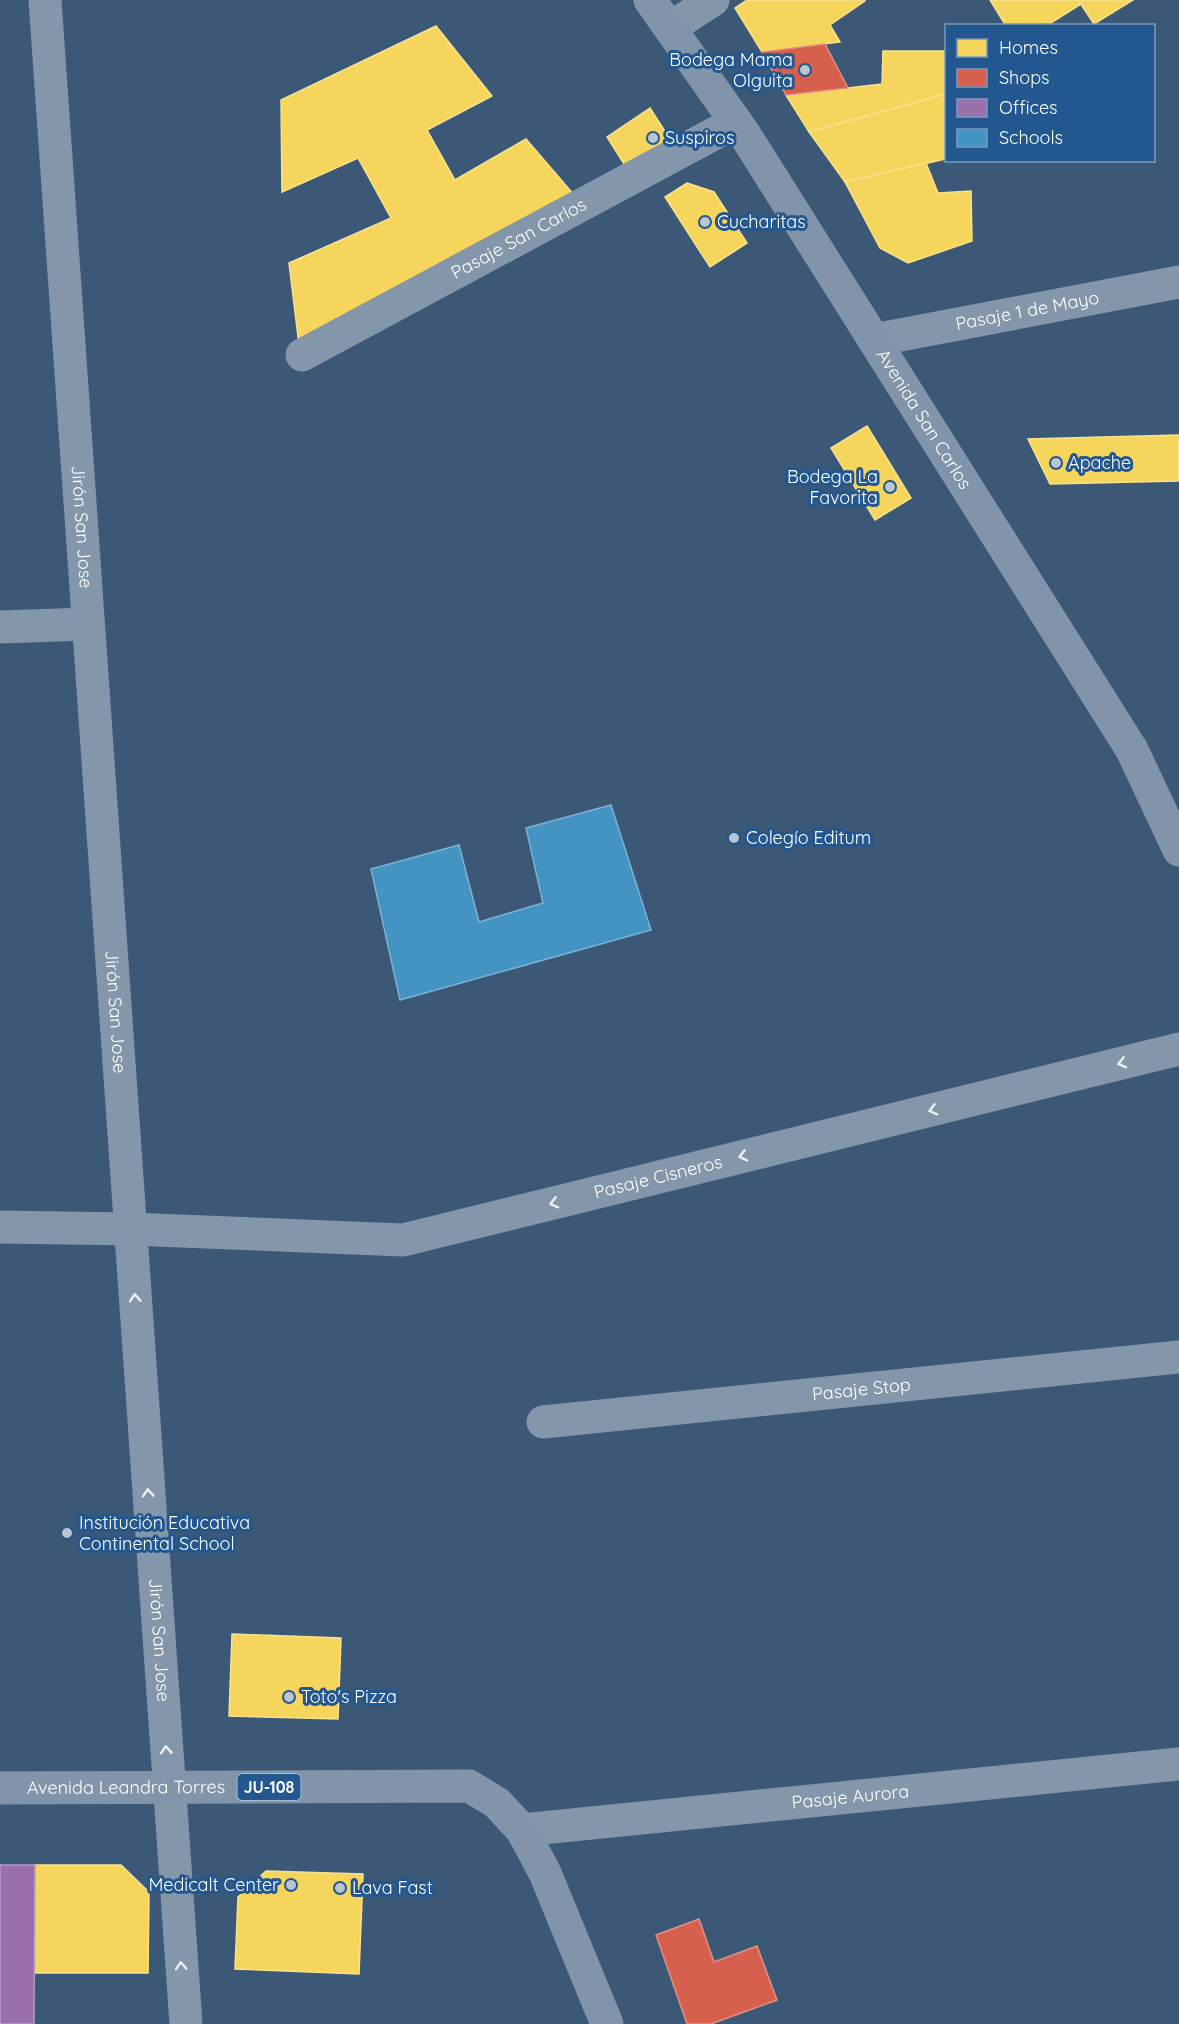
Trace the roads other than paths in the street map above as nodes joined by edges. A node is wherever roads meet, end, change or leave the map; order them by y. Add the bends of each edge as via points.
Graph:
1 (45, 0) edge
2 (650, 0) edge
3 (713, 0) edge
4 (670, 28) junction
5 (736, 122) junction
6 (1179, 282) edge
7 (874, 340) junction
8 (302, 355) dead end
9 (88, 624) junction
10 (0, 627) edge
11 (1179, 850) edge
12 (1179, 1049) edge
13 (0, 1227) edge
14 (130, 1229) junction
15 (1179, 1357) edge
16 (543, 1422) dead end
17 (1179, 1764) edge
18 (169, 1787) junction
19 (0, 1788) edge
20 (522, 1830) junction
21 (186, 2024) edge
22 (607, 2024) edge

1 - 9 street, Jirón San Jose
2 - 4 main road, Avenida San Carlos
3 - 4 street
4 - 5 main road, Avenida San Carlos
5 - 7 main road, Avenida San Carlos
5 - 8 street, Pasaje San Carlos
6 - 7 street, Pasaje 1 de Mayo
7 - 11 main road, Avenida San Carlos via 1132,750
9 - 10 street
9 - 14 street, Jirón San Jose
12 -> 14 street, Pasaje Cisneros via 403,1240
13 - 14 street, Pasaje Cisneros
18 -> 14 street, Jirón San Jose
15 - 16 street, Pasaje Stop
17 - 20 street, Pasaje Aurora
18 - 19 main road, Avenida Leandra Torres / JU-108
18 - 20 main road, Avenida Leandra Torres / JU-108 via 469,1786 497,1803
21 -> 18 street, Jirón San Jose
20 - 22 main road, JU-108 via 545,1873

